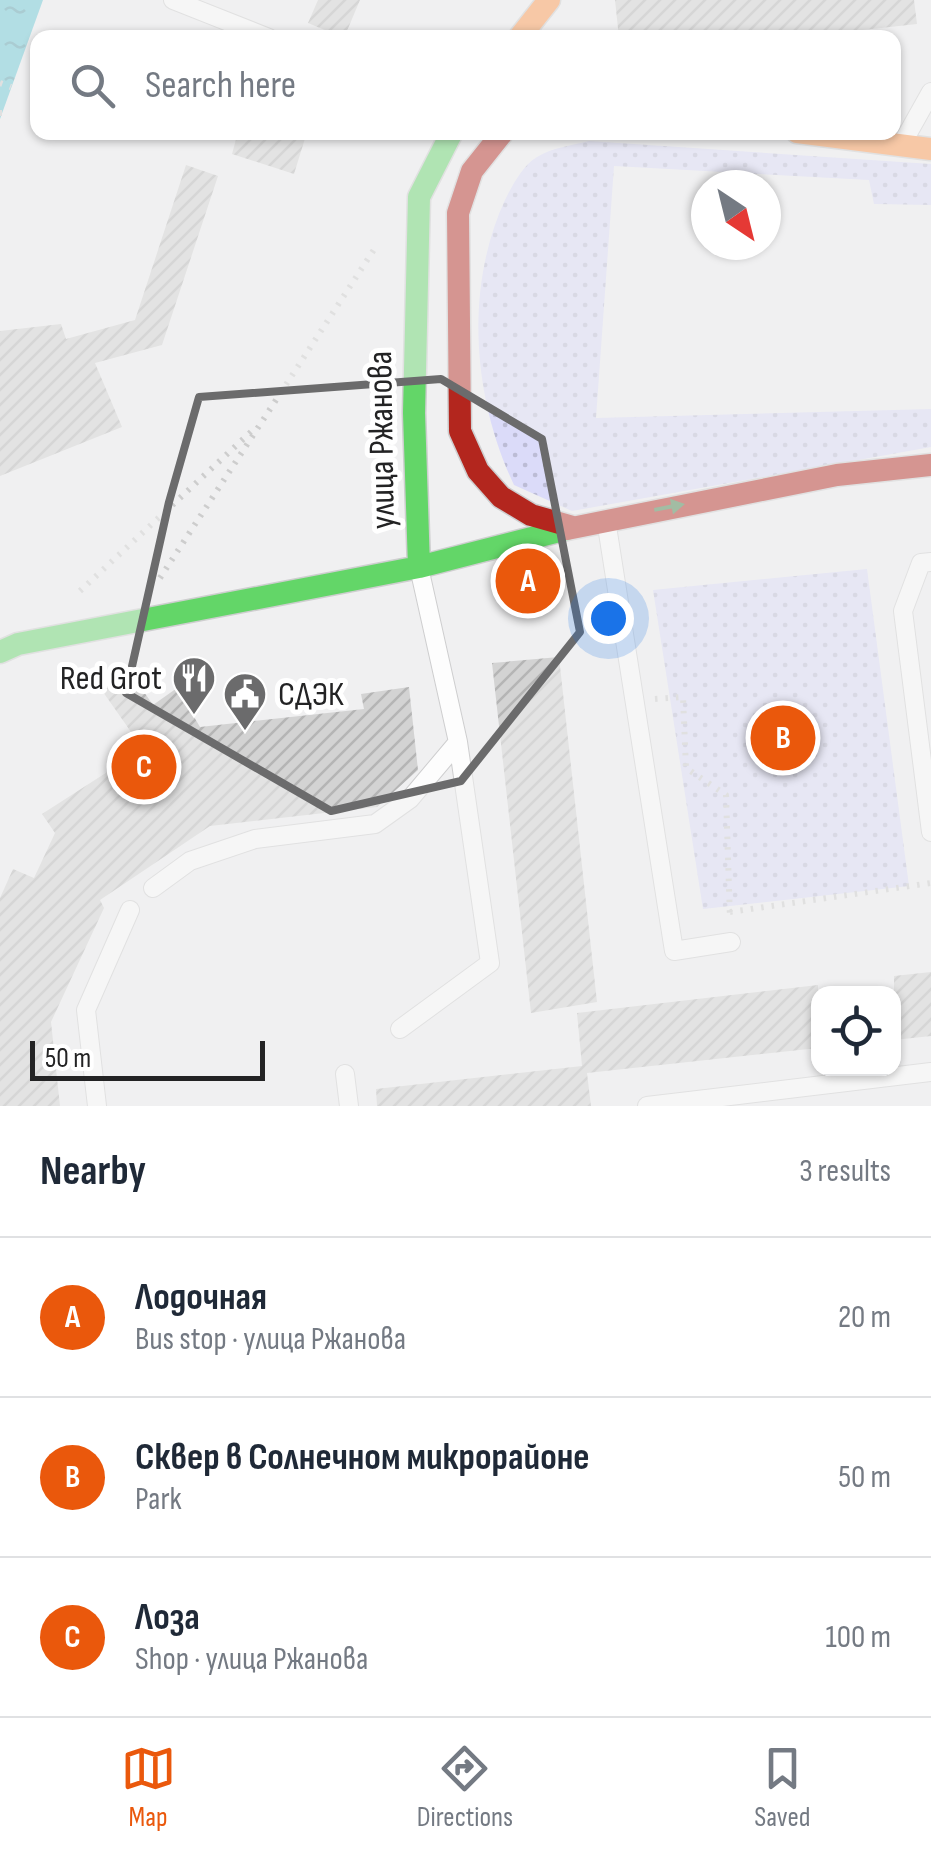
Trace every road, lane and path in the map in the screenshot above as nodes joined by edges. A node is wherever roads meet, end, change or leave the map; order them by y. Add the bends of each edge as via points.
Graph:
1 (173, 0) edge
2 (549, 0) edge
3 (250, 30) edge
4 (525, 30) edge
5 (0, 82) edge
6 (11, 87) dead end
7 (931, 92) edge
8 (448, 140) edge
9 (497, 140) edge
10 (856, 140) edge
11 (900, 146) junction
12 (931, 149) edge
13 (386, 230) dead end
14 (262, 422) junction
15 (931, 465) edge
16 (606, 520) junction
17 (573, 527) junction
18 (931, 562) edge
19 (419, 567) junction
20 (160, 578) dead end
21 (76, 594) dead end
22 (0, 652) edge
23 (634, 700) junction
24 (458, 742) junction
25 (931, 832) edge
26 (931, 883) edge
27 (152, 888) dead end
28 (130, 910) dead end
29 (730, 912) junction
30 (731, 942) joint
31 (400, 1029) dead end
32 (931, 1072) edge
33 (345, 1074) dead end
34 (97, 1106) edge
35 (349, 1106) edge
36 (646, 1106) edge

1 - 3 lane
2 - 4 street
5 - 6 path
7 - 11 lane
8 - 19 street, улица Ржанова via 419,197
9 - 17 street via 472,171 458,213 460,431 472,466 497,497 530,517
10 - 11 street
11 - 12 street
13 - 14 path
14 - 20 path
14 - 21 path
16 -> 15 street via 838,475
16 - 17 street
16 - 23 lane
17 - 19 street
18 - 25 lane via 921,563 903,611
19 - 22 street, улица Ржанова
19 - 24 lane
23 - 29 path via 683,697 686,768 726,794
23 - 30 lane via 674,951
24 - 27 lane via 410,799 375,824 255,840 190,861
24 - 31 lane via 490,963
26 - 29 path
28 - 34 lane via 86,1010
29 - 30 path
32 - 36 lane
33 - 35 lane

